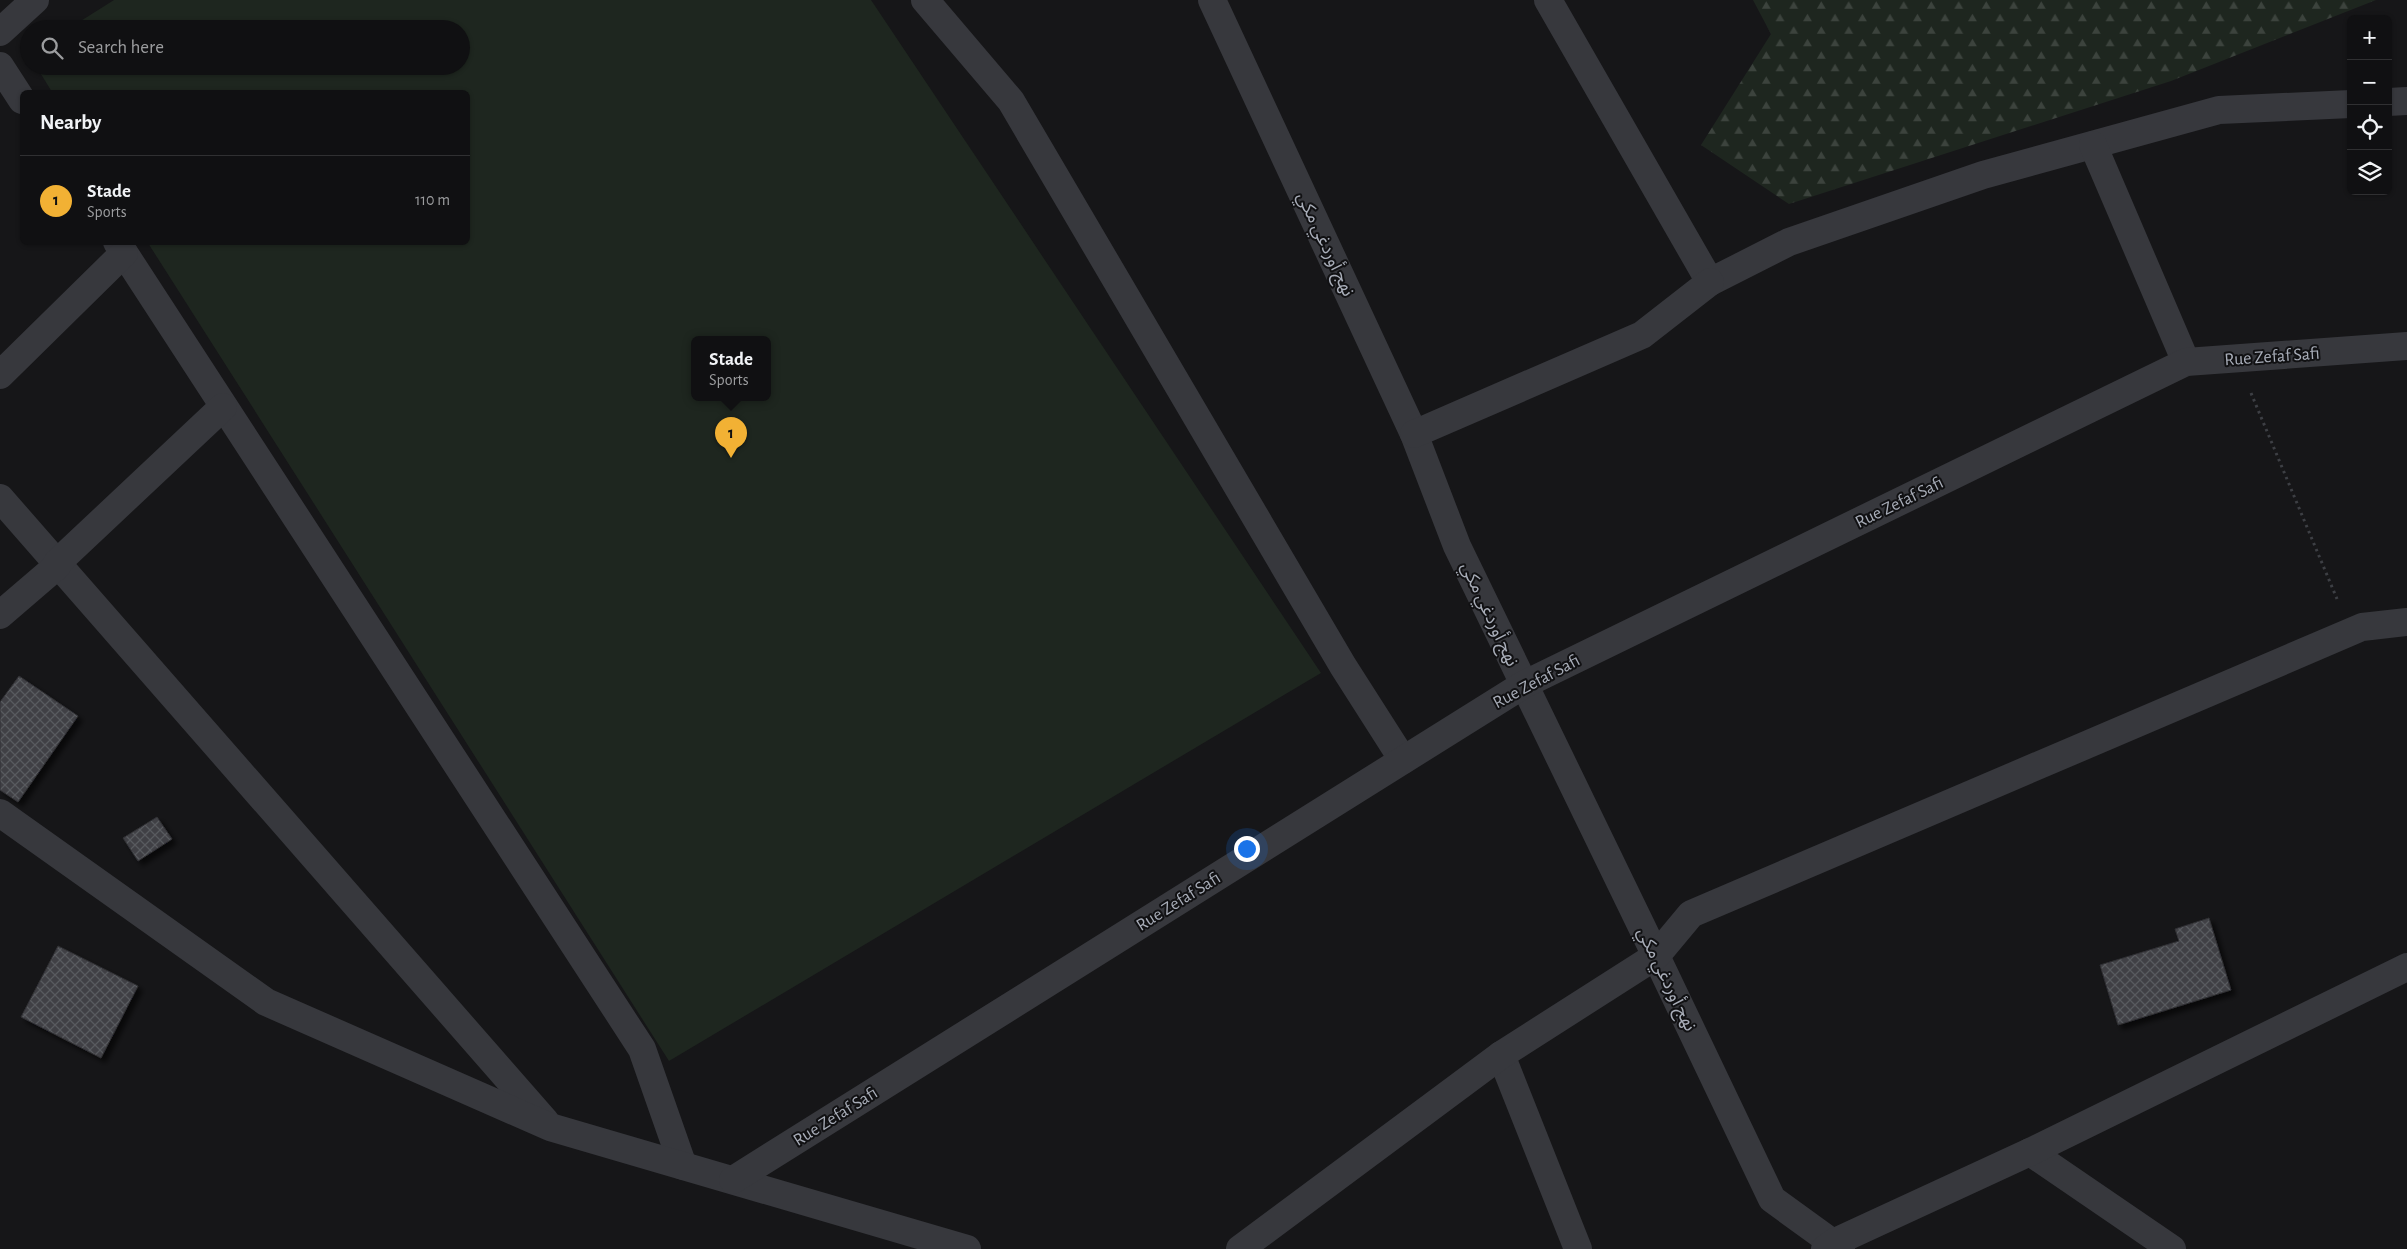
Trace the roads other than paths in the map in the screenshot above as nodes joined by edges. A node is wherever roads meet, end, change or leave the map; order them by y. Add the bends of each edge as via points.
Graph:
1 (35, 0) edge
2 (925, 0) edge
3 (1212, 0) edge
4 (1548, 0) edge
5 (0, 32) edge
6 (0, 66) edge
7 (20, 97) edge
8 (2407, 101) edge
9 (2392, 102) edge
10 (2347, 104) edge
11 (2093, 145) junction
12 (120, 248) edge
13 (1710, 282) junction
14 (2407, 346) edge
15 (2186, 362) junction
16 (0, 375) edge
17 (223, 407) junction
18 (1414, 434) junction
19 (0, 498) edge
20 (57, 563) junction
21 (0, 615) edge
22 (2407, 622) edge
23 (1523, 685) junction
24 (1403, 760) junction
25 (0, 813) edge
26 (1656, 956) junction
27 (2407, 967) edge
28 (1501, 1055) junction
29 (550, 1127) junction
30 (2030, 1152) junction
31 (683, 1166) junction
32 (733, 1180) junction
33 (1833, 1247) edge
34 (967, 1249) edge
35 (1240, 1249) edge
36 (1578, 1249) edge
37 (2172, 1249) edge

1 - 5 street
2 - 24 street via 1011,101 1338,658
3 - 18 street, نهج أوردغي مكي
4 - 13 street
6 - 7 street
8 - 9 street
10 - 11 street via 2219,110
11 - 13 street via 1983,175 1789,242
11 - 15 street
12 - 16 street
12 - 17 street
13 - 18 street via 1642,335
14 - 15 street, Rue Zefaf Safi
15 - 23 street, Rue Zefaf Safi
17 - 20 street
17 - 31 street via 642,1048
18 - 23 street, نهج أوردغي مكي via 1458,546
19 - 20 street
20 - 21 street
20 - 29 street
22 - 26 street via 2362,627 1692,914
23 - 24 street, Rue Zefaf Safi
23 - 26 street, نهج أوردغي مكي
24 - 32 street, Rue Zefaf Safi
25 - 29 street via 266,1002
26 - 28 street
26 - 33 street, نهج أوردغي مكي via 1772,1199
27 - 30 street
28 - 35 street
28 - 36 street
29 - 31 street
30 - 33 street
30 - 37 street
31 - 32 street
32 - 34 street

